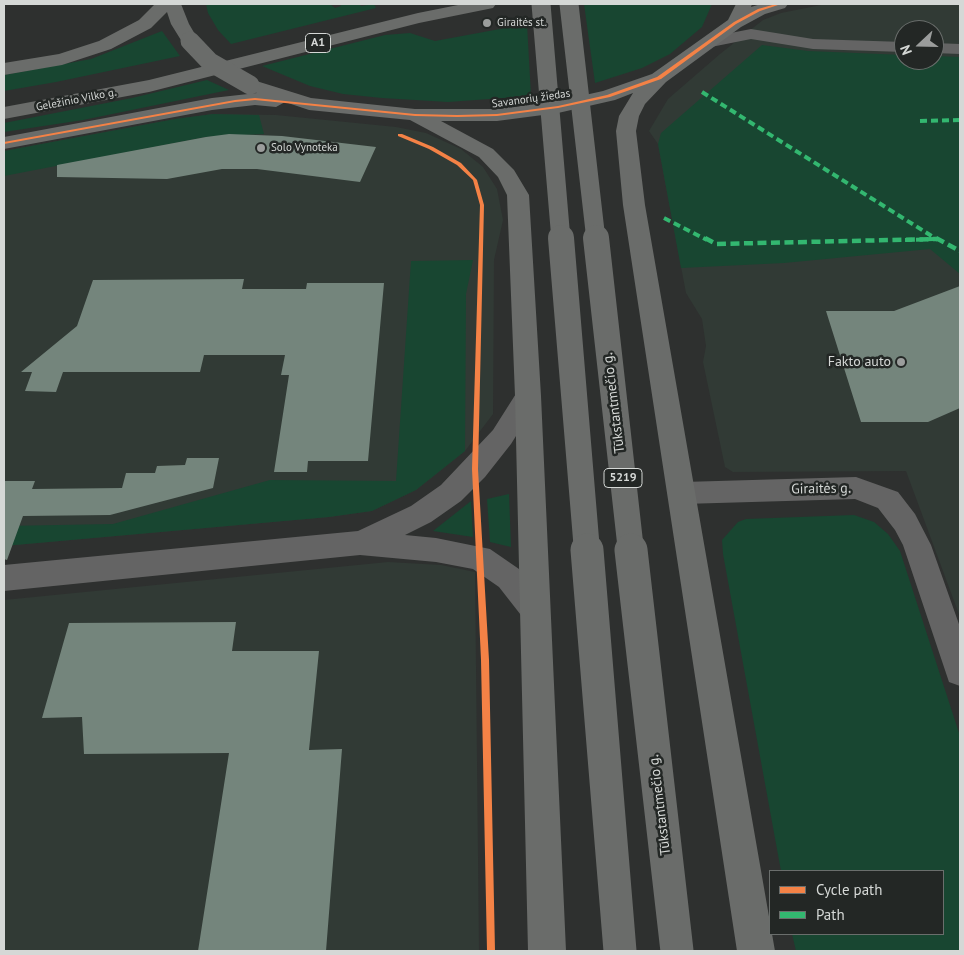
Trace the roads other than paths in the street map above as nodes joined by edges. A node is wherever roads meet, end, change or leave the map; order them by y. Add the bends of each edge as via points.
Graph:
1 (164, 4) edge
2 (174, 4) edge
3 (427, 4) edge
4 (487, 4) edge
5 (541, 4) edge
6 (569, 4) edge
7 (744, 4) edge
8 (775, 5) edge
9 (735, 23) junction
10 (773, 37) junction
11 (711, 42) junction
12 (894, 47) edge
13 (944, 48) edge
14 (960, 49) edge
15 (4, 69) edge
16 (659, 78) junction
17 (145, 80) junction
18 (4, 100) edge
19 (309, 104) junction
20 (4, 113) edge
21 (415, 115) junction
22 (4, 143) edge
23 (528, 396) junction
24 (683, 493) junction
25 (360, 543) junction
26 (4, 578) edge
27 (535, 610) junction
28 (960, 672) edge
29 (547, 951) edge
30 (620, 951) edge
31 (677, 951) edge
32 (756, 951) edge

1 - 15 highway via 145,24 105,45 62,59
2 - 19 highway, Savanorių žiedas, bridge via 190,41 210,62 250,85
3 - 17 highway, A1
4 - 17 highway, A1
5 - 30 highway, bridge
6 - 31 highway, Tūkstantmečio g. / 5219, bridge
7 - 9 highway, Savanorių žiedas
8 - 9 highway
8 - 10 street via 754,21 758,28
9 - 11 highway, Savanorių žiedas
10 - 11 street via 751,34
10 - 12 street via 813,44
11 - 16 highway, Savanorių žiedas
13 - 14 street
16 - 21 highway, Savanorių žiedas via 608,96 526,112 489,116
16 - 24 highway via 636,102 626,131 634,205
17 - 18 highway, Geležinio Vilko g. / A1
17 - 20 highway, Geležinio Vilko g. / A1
19 - 21 highway, Savanorių žiedas
19 - 22 highway via 235,100
21 - 23 highway via 486,153 508,174 518,196
23 - 25 street via 502,436 451,493 421,514
23 - 27 highway
24 - 28 street, Giraitės g. via 856,488 888,500 917,545
24 - 32 highway
25 - 26 street
25 - 27 street via 480,558 508,578
27 - 29 highway

